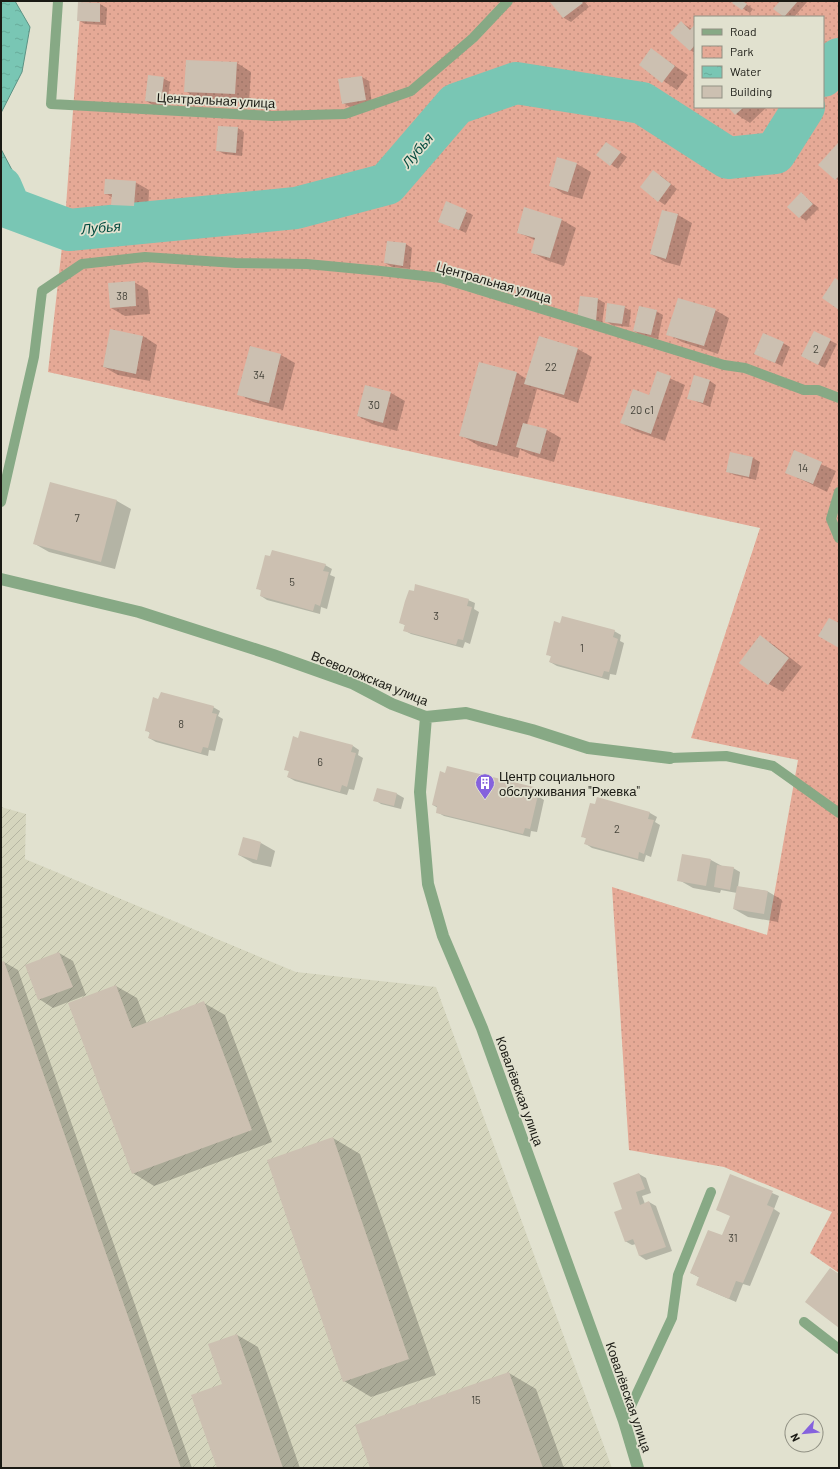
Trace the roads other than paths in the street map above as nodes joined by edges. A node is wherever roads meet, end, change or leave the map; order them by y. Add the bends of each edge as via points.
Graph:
1 (58, 1) edge
2 (508, 1) edge
3 (839, 398) edge
4 (839, 492) edge
5 (1, 502) edge
6 (839, 538) edge
7 (1, 579) edge
8 (426, 716) junction
9 (670, 758) joint
10 (839, 813) edge
11 (711, 1192) dead end
12 (804, 1322) dead end
13 (839, 1349) edge
14 (624, 1421) junction
15 (638, 1468) edge

1 - 2 lane, Центральная улица via 51,104 272,116 344,114 411,90 473,38
3 - 5 lane, Центральная улица via 818,390 804,390 745,368 724,364 441,278 307,264 236,263 146,257 82,264 42,291 34,357
4 - 6 lane via 831,519
7 - 8 street, Всеволожская улица via 147,614 273,655 352,684 392,704
8 - 9 street, Всеволожская улица via 466,713 588,748
8 - 14 street, Ковалёвская улица via 420,792 428,884 443,936 482,1028
9 - 10 lane, Всеволожская улица via 726,756 773,766
11 - 14 lane via 678,1275 672,1318
12 - 13 lane
14 - 15 street, Ковалёвская улица

